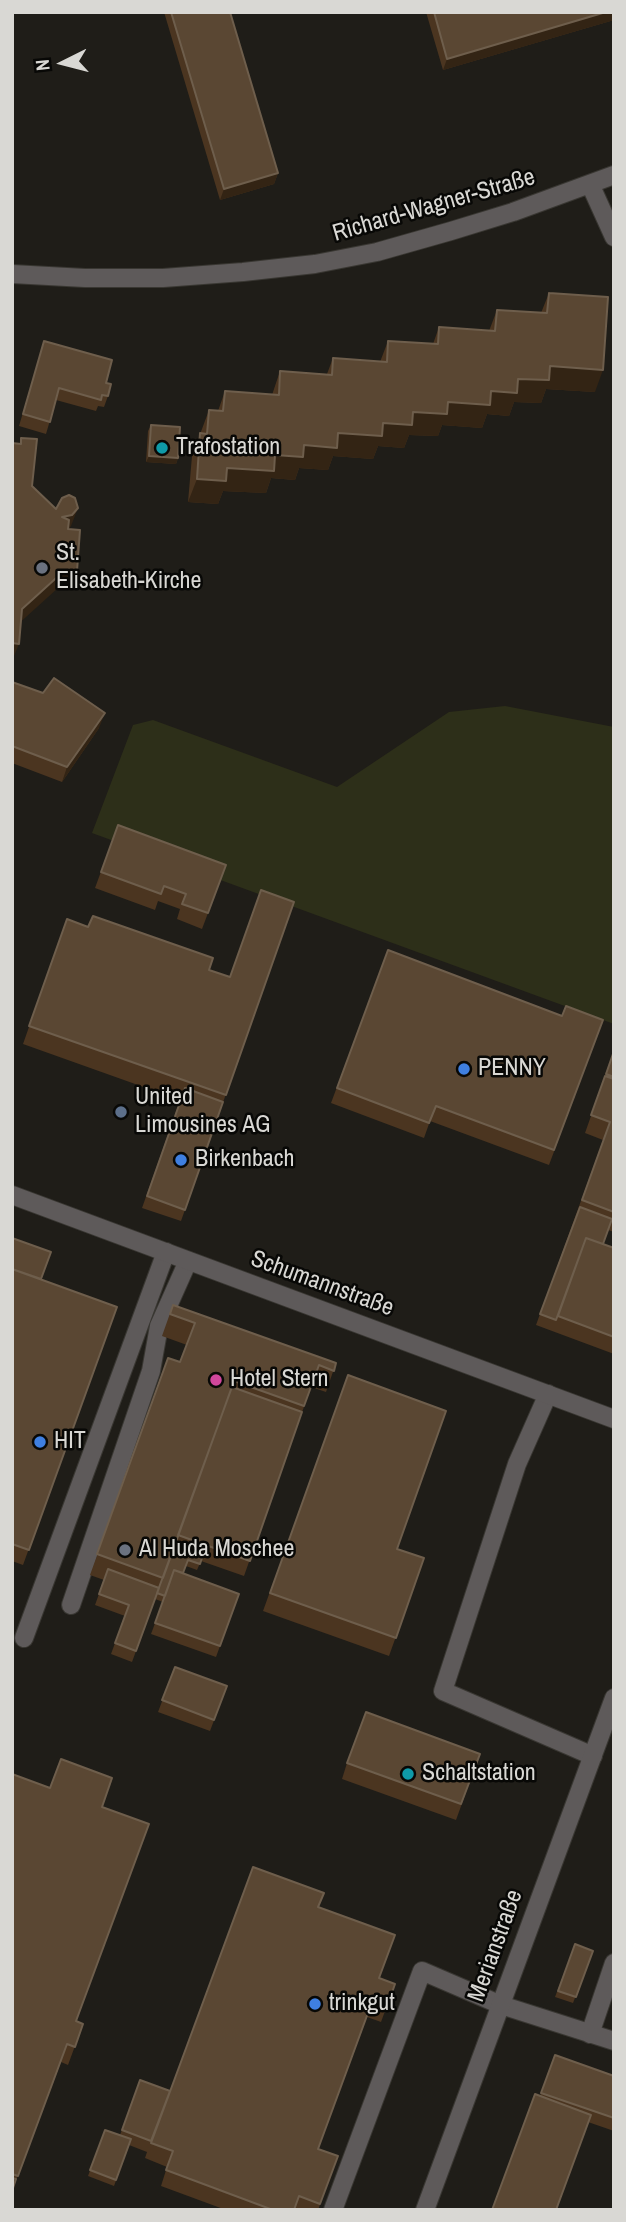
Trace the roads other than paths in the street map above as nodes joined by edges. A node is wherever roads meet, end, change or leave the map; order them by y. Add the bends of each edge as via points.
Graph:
1 (614, 175) edge
2 (590, 184) junction
3 (614, 236) edge
4 (12, 274) edge
5 (12, 1195) edge
6 (166, 1252) junction
7 (188, 1261) junction
8 (548, 1394) junction
9 (614, 1419) edge
10 (71, 1605) dead end
11 (24, 1638) dead end
12 (614, 1698) edge
13 (593, 1756) junction
14 (614, 1963) edge
15 (500, 2005) junction
16 (590, 2034) junction
17 (614, 2041) edge
18 (333, 2210) edge
19 (425, 2210) edge

1 - 2 street, Richard-Wagner-Straße
2 - 3 street
2 - 4 street, Richard-Wagner-Straße via 451,231 315,264 163,278
5 - 6 street, Schumannstraße
6 - 7 street, Schumannstraße
6 - 11 street
7 - 8 street, Schumannstraße
7 - 10 street via 159,1325 151,1371
8 - 9 street, Schumannstraße
8 - 13 street via 517,1464 443,1691
12 - 13 street, Merianstraße
13 - 15 street, Merianstraße
14 - 16 street
15 - 16 street
15 - 18 street via 422,1971
15 - 19 street, Merianstraße
16 - 17 street

